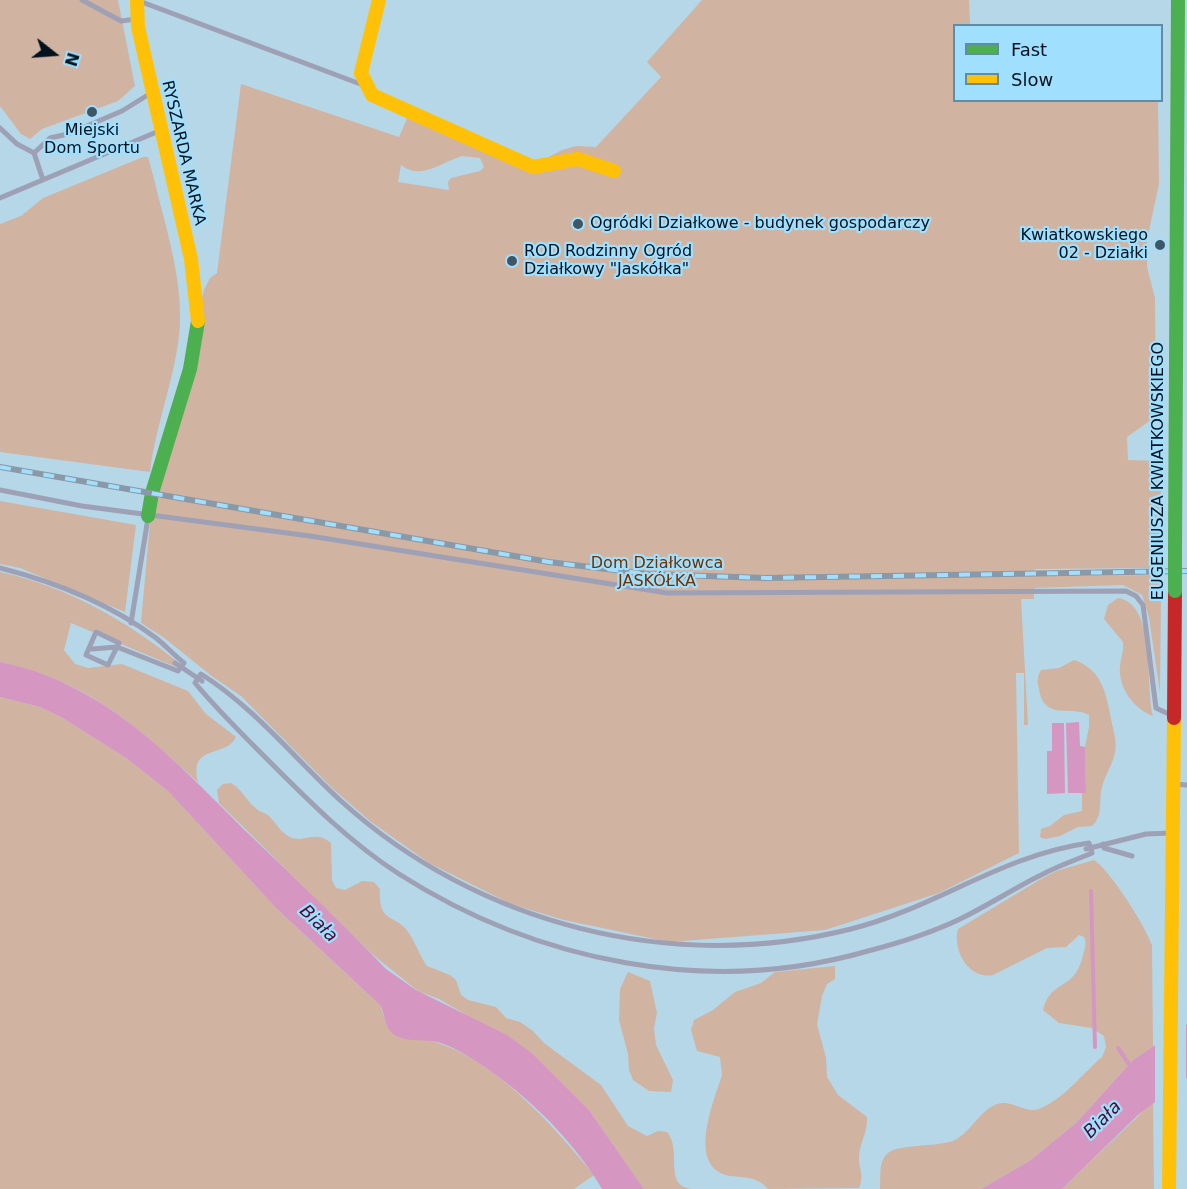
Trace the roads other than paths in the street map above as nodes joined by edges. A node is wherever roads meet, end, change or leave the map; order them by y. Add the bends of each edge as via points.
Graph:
1 (82, 0) edge
2 (137, 0) edge
3 (379, 0) edge
4 (1178, 0) edge
5 (138, 19) junction
6 (365, 85) junction
7 (152, 92) junction
8 (0, 128) edge
9 (160, 131) junction
10 (34, 153) junction
11 (614, 171) dead end
12 (43, 180) junction
13 (0, 198) edge
14 (1182, 240) edge
15 (0, 490) edge
16 (148, 516) junction
17 (0, 568) edge
18 (131, 623) junction
19 (117, 647) junction
20 (92, 649) dead end
21 (178, 665) junction
22 (200, 680) junction
23 (1173, 717) junction
24 (1173, 784) junction
25 (1187, 784) edge
26 (1171, 833) junction
27 (1103, 844) junction
28 (1088, 849) junction
29 (1132, 856) dead end
30 (1169, 1185) edge

1 - 5 lane via 122,21
2 - 5 main road, RYSZARDA MARKA
2 - 6 lane
3 - 6 main road via 361,73
4 - 14 main road, EUGENIUSZA KWIATKOWSKIEGO
5 - 7 main road, RYSZARDA MARKA
6 - 11 main road via 372,95 533,167 578,160
7 - 9 main road, RYSZARDA MARKA
7 - 10 lane via 122,111 50,138
8 - 10 lane
9 - 12 lane
9 - 16 main road, RYSZARDA MARKA via 191,259 199,314 190,369
10 - 12 lane
12 - 13 lane
14 - 23 main road, EUGENIUSZA KWIATKOWSKIEGO, bridge
15 - 16 lane
16 - 18 lane
16 - 23 lane via 310,536 667,593 1126,591 1143,605 1156,708
17 - 18 lane via 64,589
18 - 21 lane via 184,663
19 - 19 lane via 119,643 96,633 86,655 108,665
19 - 20 lane
19 - 21 lane via 178,672
21 - 22 lane
22 - 28 lane via 201,674 232,693 341,801 428,866 500,904 637,940 708,947 808,938 905,912 946,896 1011,862 1089,843
22 - 28 lane via 195,683 218,711 299,791 359,845 399,874 508,931 629,965 669,970 756,970 867,952 959,919 1046,872 1092,853
23 - 24 main road, EUGENIUSZA KWIATKOWSKIEGO
24 - 25 lane
24 - 26 main road, EUGENIUSZA KWIATKOWSKIEGO
26 - 27 lane via 1146,834
26 - 30 main road, EUGENIUSZA KWIATKOWSKIEGO
27 - 28 lane
27 - 29 lane via 1104,848

